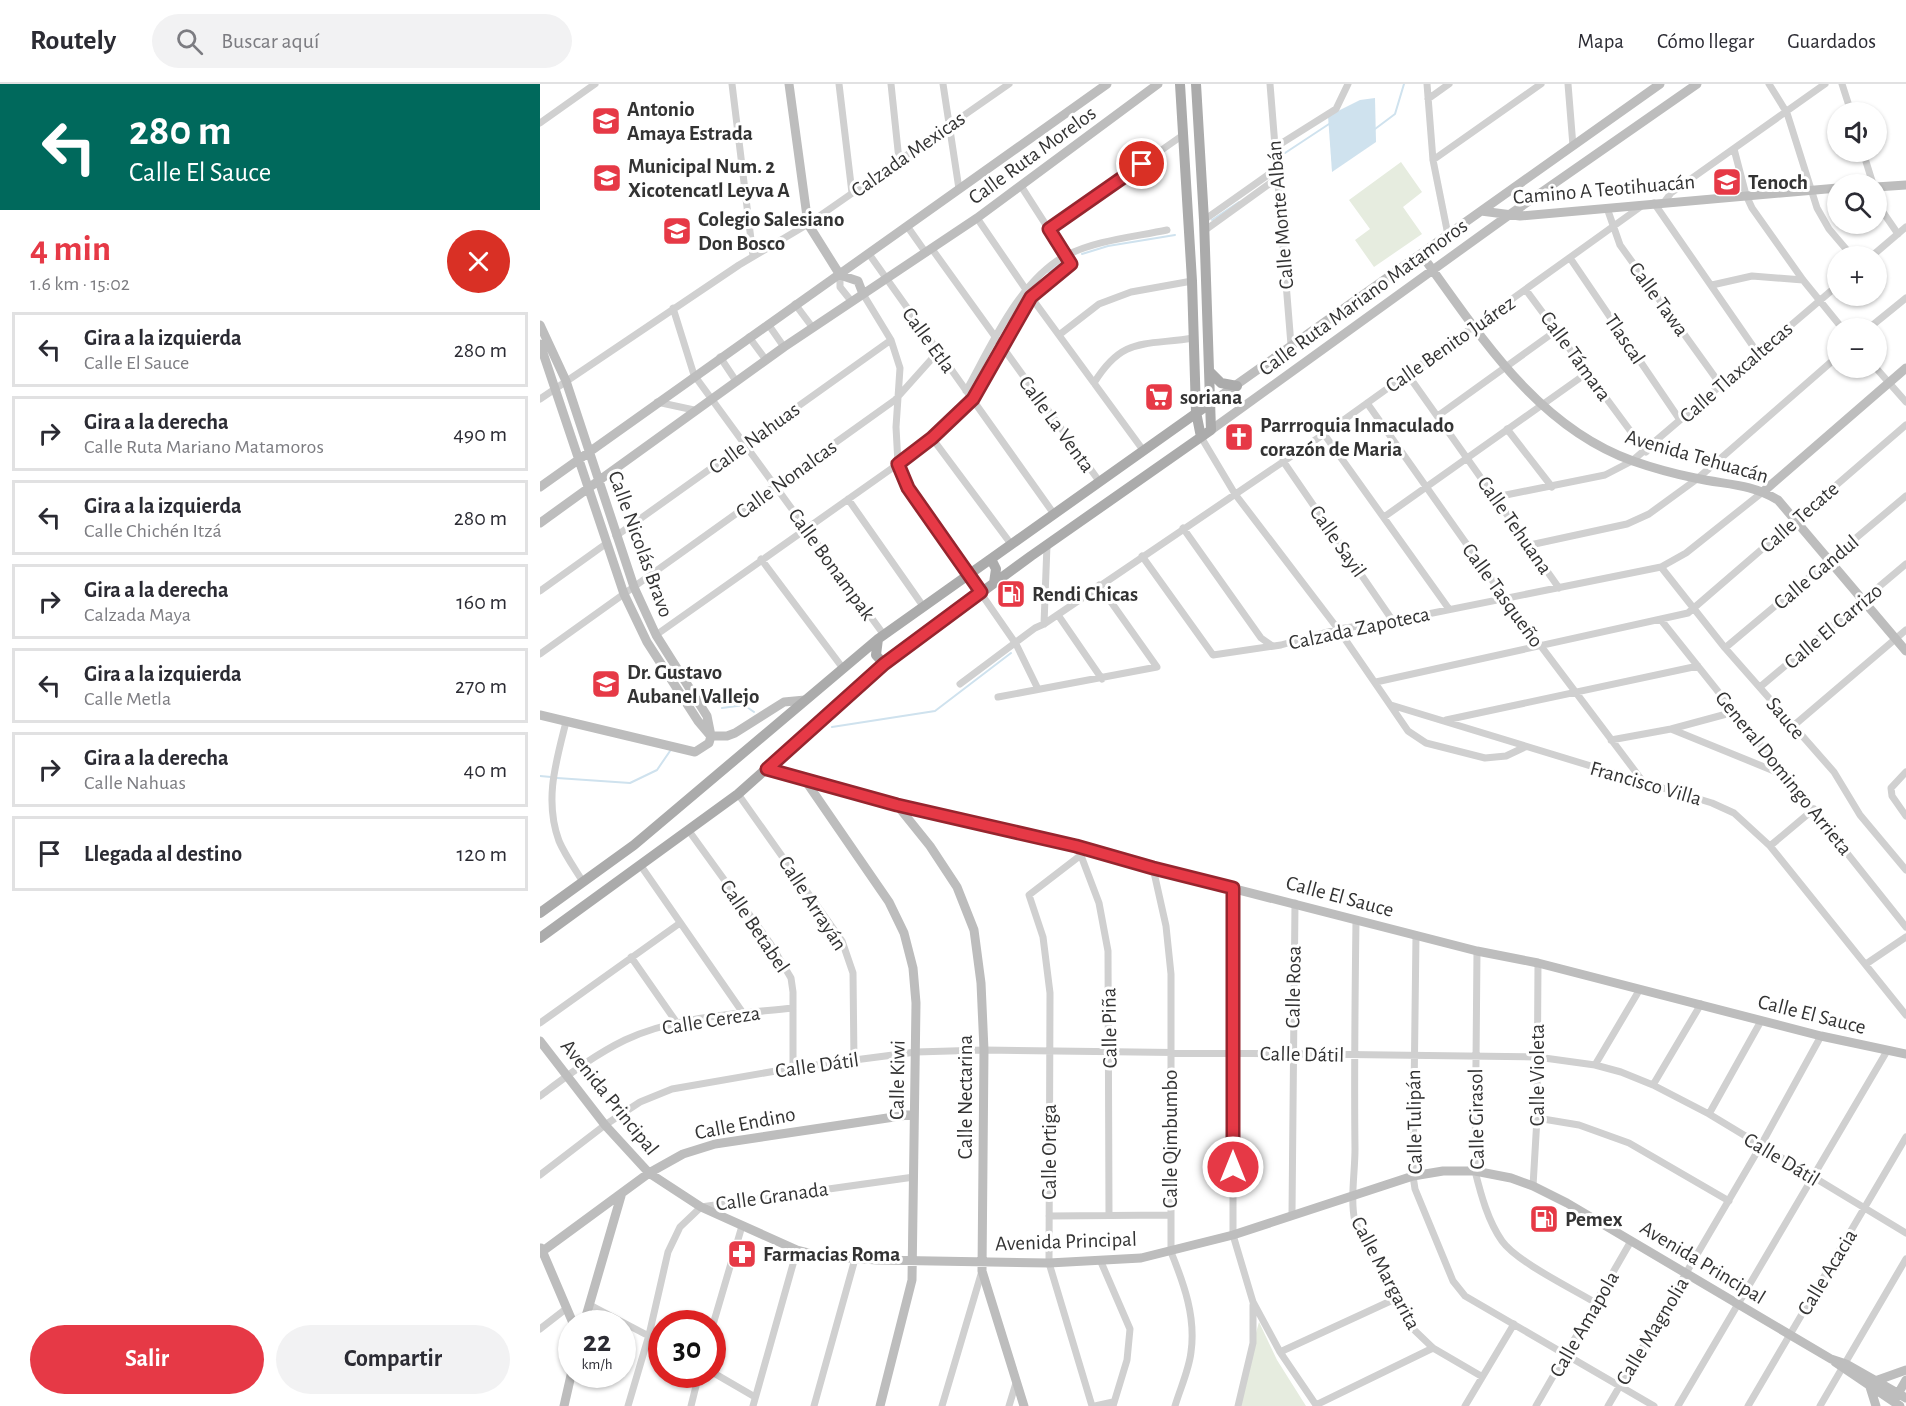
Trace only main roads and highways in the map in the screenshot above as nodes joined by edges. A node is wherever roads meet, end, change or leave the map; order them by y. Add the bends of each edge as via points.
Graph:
1 (1180, 84) edge
2 (1196, 84) edge
3 (1210, 372) junction
4 (1237, 386) road end
5 (1212, 402) junction
6 (1196, 412) junction
7 (1201, 437) junction
8 (991, 559) junction
9 (994, 583) junction
10 (881, 637) junction
11 (884, 664) junction
12 (540, 913) edge
13 (540, 938) edge

1 - 6 main road
2 - 3 main road
3 - 4 main road via 1221,383
3 - 5 main road
5 - 6 main road, Calle Ruta Mariano Matamoros
5 - 7 main road, Calle Ruta Mariano Matamoros via 1211,430
6 - 7 main road
6 - 8 main road, Calle Ruta Mariano Matamoros
7 - 9 main road, Calle Ruta Mariano Matamoros
8 - 9 main road via 996,569
8 - 10 main road, Calle Ruta Mariano Matamoros
9 - 11 main road, Calle Ruta Mariano Matamoros
10 - 11 main road via 876,655
10 - 12 main road, Calle Ruta Mariano Matamoros via 634,845
11 - 13 main road, Calle Ruta Mariano Matamoros via 738,794

